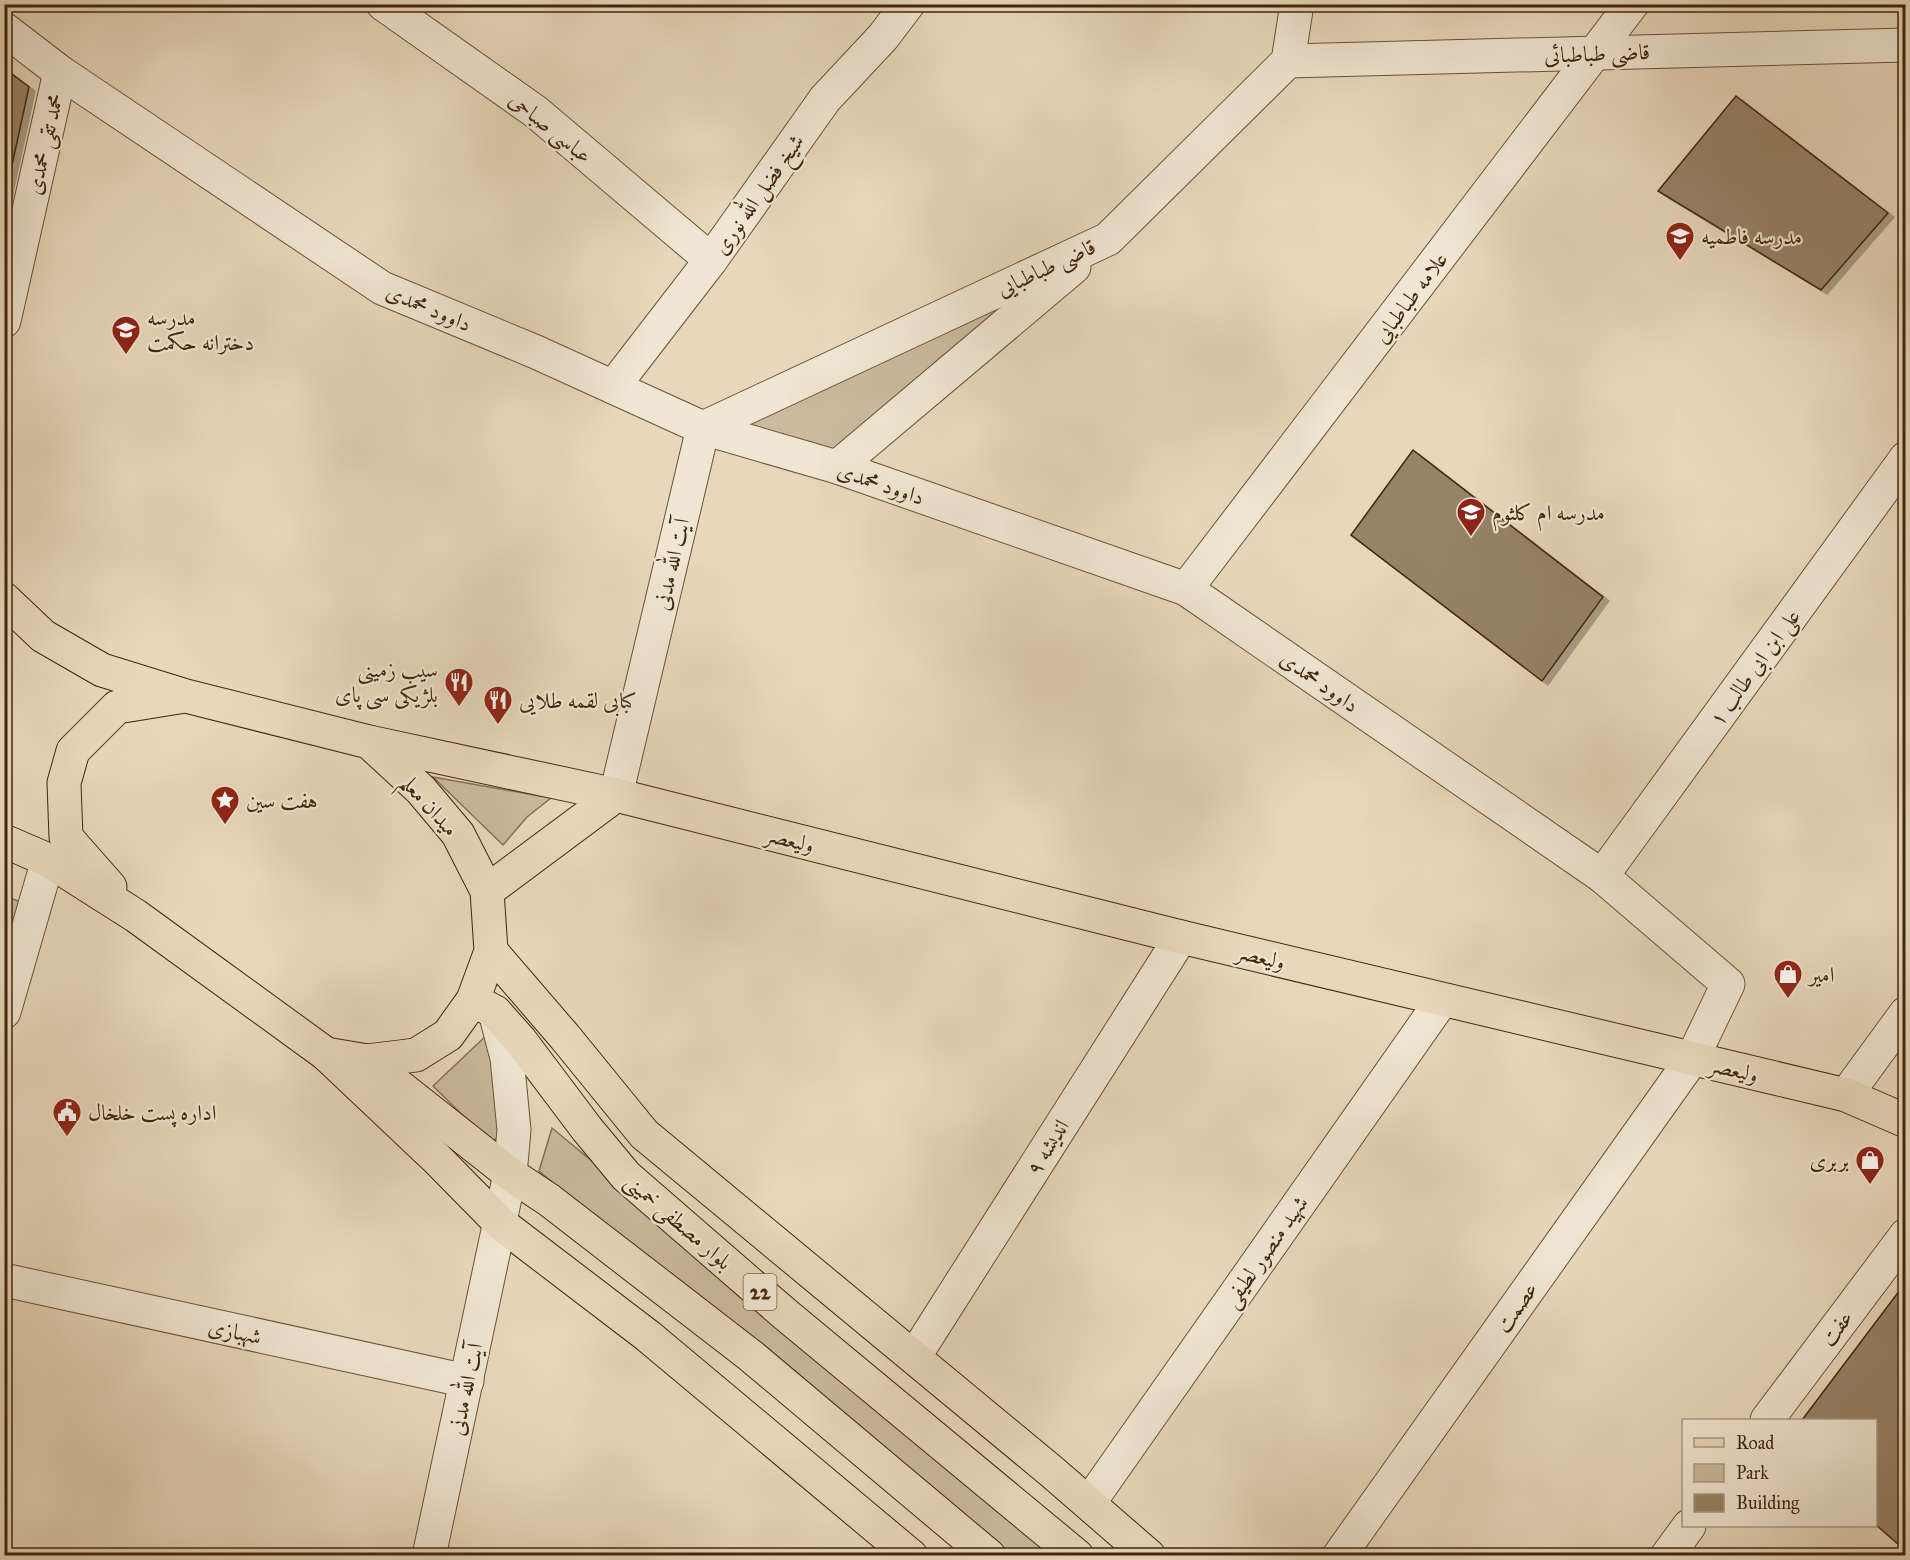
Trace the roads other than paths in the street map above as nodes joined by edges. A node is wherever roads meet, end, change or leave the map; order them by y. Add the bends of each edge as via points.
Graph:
1 (383, 4) edge
2 (908, 4) edge
3 (1297, 4) edge
4 (1632, 4) edge
5 (4, 29) edge
6 (1905, 45) edge
7 (1596, 53) junction
8 (1288, 61) junction
9 (60, 72) junction
10 (1108, 239) junction
11 (711, 260) junction
12 (4, 321) edge
13 (616, 384) junction
14 (703, 428) junction
15 (1905, 458) edge
16 (837, 467) junction
17 (1186, 589) junction
18 (4, 599) edge
19 (186, 696) junction
20 (369, 742) junction
21 (616, 795) junction
22 (4, 841) edge
23 (48, 860) junction
24 (1602, 876) junction
25 (487, 891) junction
26 (136, 916) junction
27 (1181, 937) junction
28 (490, 951) junction
29 (1728, 984) joint
30 (1442, 1000) junction
31 (484, 1006) junction
32 (4, 1012) edge
33 (1905, 1013) edge
34 (326, 1054) junction
35 (1692, 1059) junction
36 (368, 1061) junction
37 (1846, 1095) junction
38 (1905, 1120) edge
39 (510, 1174) junction
40 (500, 1223) junction
41 (1905, 1235) edge
42 (4, 1280) edge
43 (914, 1357) junction
44 (467, 1381) junction
45 (1768, 1419) edge
46 (1089, 1503) junction
47 (1688, 1527) edge
48 (429, 1556) edge
49 (911, 1556) edge
50 (988, 1556) edge
51 (1077, 1556) edge
52 (1149, 1556) edge
53 (1339, 1556) edge
54 (1666, 1556) edge

1 - 11 street, عباسی صباحی via 536,112
2 - 11 street, شیخ فضل الله نوری via 825,99
3 - 8 street
4 - 7 street, علامه طباطبایی
5 - 9 street, داوود محمدی
6 - 7 street, قاضی طباطبائی
7 - 8 street, قاضی طباطبائی
7 - 17 street, علامه طباطبایی
8 - 10 street, قاضی طباطبایی
9 - 12 street, محمد تقی محمدی
9 - 13 street, داوود محمدی via 382,288
10 - 14 street, قاضی طباطبایی
10 - 16 street
11 - 13 street, شیخ فضل الله نوری
13 - 14 street, داوود محمدی
14 - 16 street, داوود محمدی
14 - 21 street, آیت الله مدنی
15 - 24 street, علی ابن ابی طالب ۱
16 - 17 street, داوود محمدی
17 - 24 street, داوود محمدی
18 - 19 main road, میدان معلم via 43,636 102,670
19 - 20 main road, میدان معلم
19 - 26 main road via 117,707 73,751 64,783 66,837
20 - 21 main road, ولیعصر
20 - 25 main road, میدان معلم via 421,790 458,834
21 - 25 main road
21 - 27 main road, ولیعصر
22 - 23 main road, میدان معلم
23 - 26 main road, میدان معلم
23 - 32 street
24 - 29 street, داوود محمدی
25 - 28 main road, میدان معلم
26 - 34 main road, میدان معلم
27 - 30 main road, ولیعصر
27 - 43 street, اندیشه ۹
28 - 31 main road, میدان معلم
28 - 43 main road via 644,1134
29 - 35 street, عصمت
30 - 35 main road, ولیعصر
30 - 46 street, شهید منصور لطیفی
31 - 36 main road, میدان معلم via 416,1055
31 - 39 street, آیت‌ الله مدنی via 507,1058 514,1130
31 - 51 main road, بلوار مصطفی خمینی / 22 via 520,1040 626,1176 785,1314
33 - 37 street
34 - 36 main road, میدان معلم
34 - 40 main road
35 - 37 main road, ولیعصر
35 - 53 street, عصمت
36 - 39 main road, 22
37 - 38 main road, ولیعصر
39 - 40 street, آیت‌ الله مدنی
39 - 50 main road, 22 via 751,1356
40 - 44 street, آیت‌ الله مدنی
40 - 49 main road via 648,1336
41 - 45 street, عفت
42 - 44 street, شهبازی
43 - 46 main road
44 - 48 street, آیت‌ الله مدنی
46 - 52 main road
47 - 54 street

